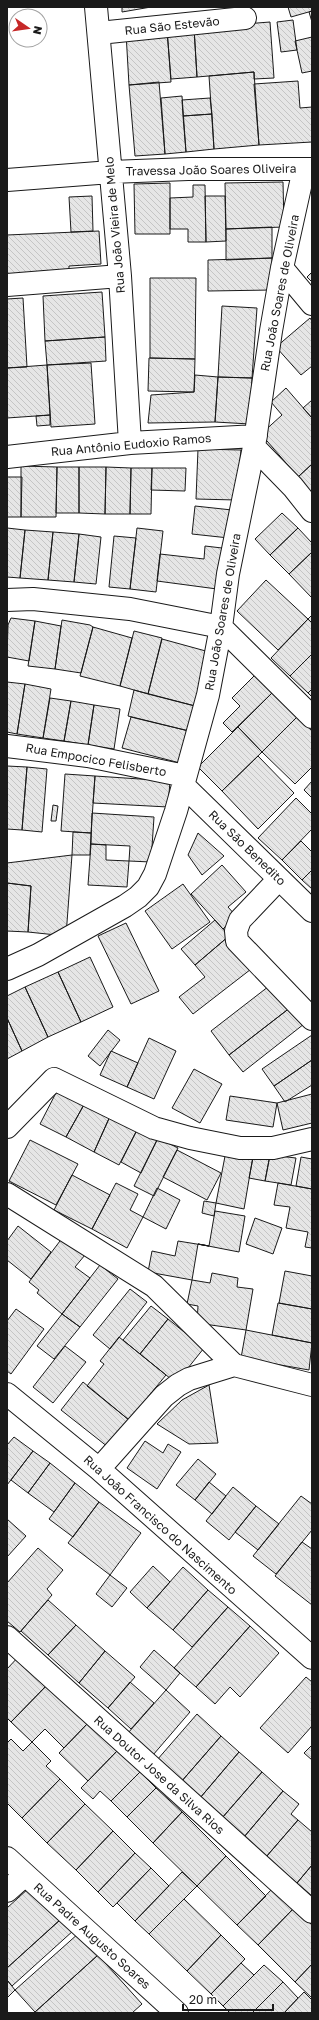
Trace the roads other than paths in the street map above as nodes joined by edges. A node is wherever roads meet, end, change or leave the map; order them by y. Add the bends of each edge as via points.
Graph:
1 (96, 7) edge
2 (245, 18) dead end
3 (99, 34) junction
4 (308, 169) edge
5 (111, 172) junction
6 (7, 180) edge
7 (282, 268) junction
8 (120, 276) junction
9 (7, 285) edge
10 (312, 304) edge
11 (255, 441) junction
12 (130, 443) junction
13 (7, 457) edge
14 (312, 512) edge
15 (7, 600) edge
16 (221, 627) junction
17 (312, 717) edge
18 (7, 746) edge
19 (184, 780) junction
20 (279, 880) junction
21 (312, 911) edge
22 (7, 969) edge
23 (312, 1019) edge
24 (7, 1127) edge
25 (312, 1139) edge
26 (7, 1194) edge
27 (234, 1365) junction
28 (312, 1385) edge
29 (7, 1394) edge
30 (99, 1469) junction
31 (7, 1637) edge
32 (312, 1658) edge
33 (7, 1858) edge
34 (25, 1875) junction
35 (7, 1891) edge
36 (312, 1912) edge
37 (177, 2013) edge

1 - 3 street, Rua João Vieira de Melo
2 - 3 street, Rua São Estevão
3 - 5 street, Rua João Vieira de Melo
4 - 5 street, Travessa João Soares Oliveira
4 - 7 street, Rua João Soares de Oliveira
5 - 6 street, Travessa João Soares Oliveira
5 - 8 street, Rua João Vieira de Melo
7 - 10 street
7 - 11 street, Rua João Soares de Oliveira
8 - 9 street
8 - 12 street, Rua João Vieira de Melo
11 - 12 street, Rua Antônio Eudoxio Ramos
11 - 14 street
11 - 16 street, Rua João Soares de Oliveira via 228,574
12 - 13 street, Rua Antônio Eudoxio Ramos
15 - 16 street via 32,599 130,609
16 - 17 street
16 - 19 street, Rua João Soares de Oliveira via 208,695
18 - 19 street, Rua Empocico Felisberto via 88,756
19 - 20 street, Rua São Benedito
19 - 22 street, Rua João Soares de Oliveira via 158,867 148,887 138,898 38,955
20 - 21 street, Rua São Benedito
20 - 23 street via 240,920 236,931 237,941
24 - 25 street via 54,1079 154,1128 190,1138 240,1148 273,1148
26 - 27 street via 154,1286
27 - 28 street
27 - 30 street via 178,1385 164,1396
29 - 30 street, Rua João Francisco do Nascimento
30 - 32 street, Rua João Francisco do Nascimento
31 - 36 street, Rua Doutor Jose da Silva Rios
33 - 34 street, Rua Padre Augusto Soares
34 - 35 street
34 - 37 street, Rua Padre Augusto Soares

